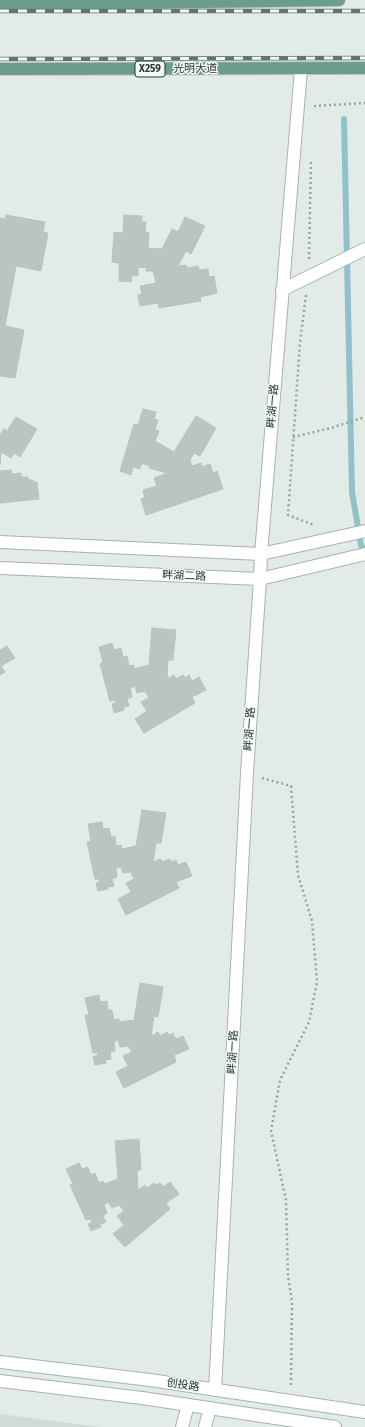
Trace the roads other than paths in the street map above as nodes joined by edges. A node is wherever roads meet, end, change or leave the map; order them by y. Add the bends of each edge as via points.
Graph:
1 (339, 0) edge
2 (0, 5) edge
3 (365, 68) edge
4 (0, 69) edge
5 (301, 69) junction
6 (365, 249) edge
7 (282, 290) junction
8 (365, 531) edge
9 (0, 542) edge
10 (260, 554) junction
11 (365, 554) edge
12 (0, 568) edge
13 (260, 579) junction
14 (0, 1362) edge
15 (0, 1381) edge
16 (215, 1390) junction
17 (188, 1405) junction
18 (210, 1408) junction
19 (365, 1412) edge
20 (182, 1427) edge
21 (205, 1427) edge
22 (335, 1427) edge

1 - 2 main road
3 - 5 main road, 光明大道 / X259
4 - 5 main road, 光明大道 / X259
5 - 7 street, 畔湖一路
6 - 7 street
7 - 10 street, 畔湖一路
8 - 10 street
9 - 10 street
10 - 13 street, 畔湖一路
11 - 13 street, 畔湖二路
12 - 13 street, 畔湖二路
13 - 16 street, 畔湖一路 via 247,773
14 - 16 street, 创投路
15 - 17 street, 创投路
16 - 19 street, 创投路
17 - 18 street, 创投路
17 - 20 street
18 - 21 street
18 - 22 street, 创投路

